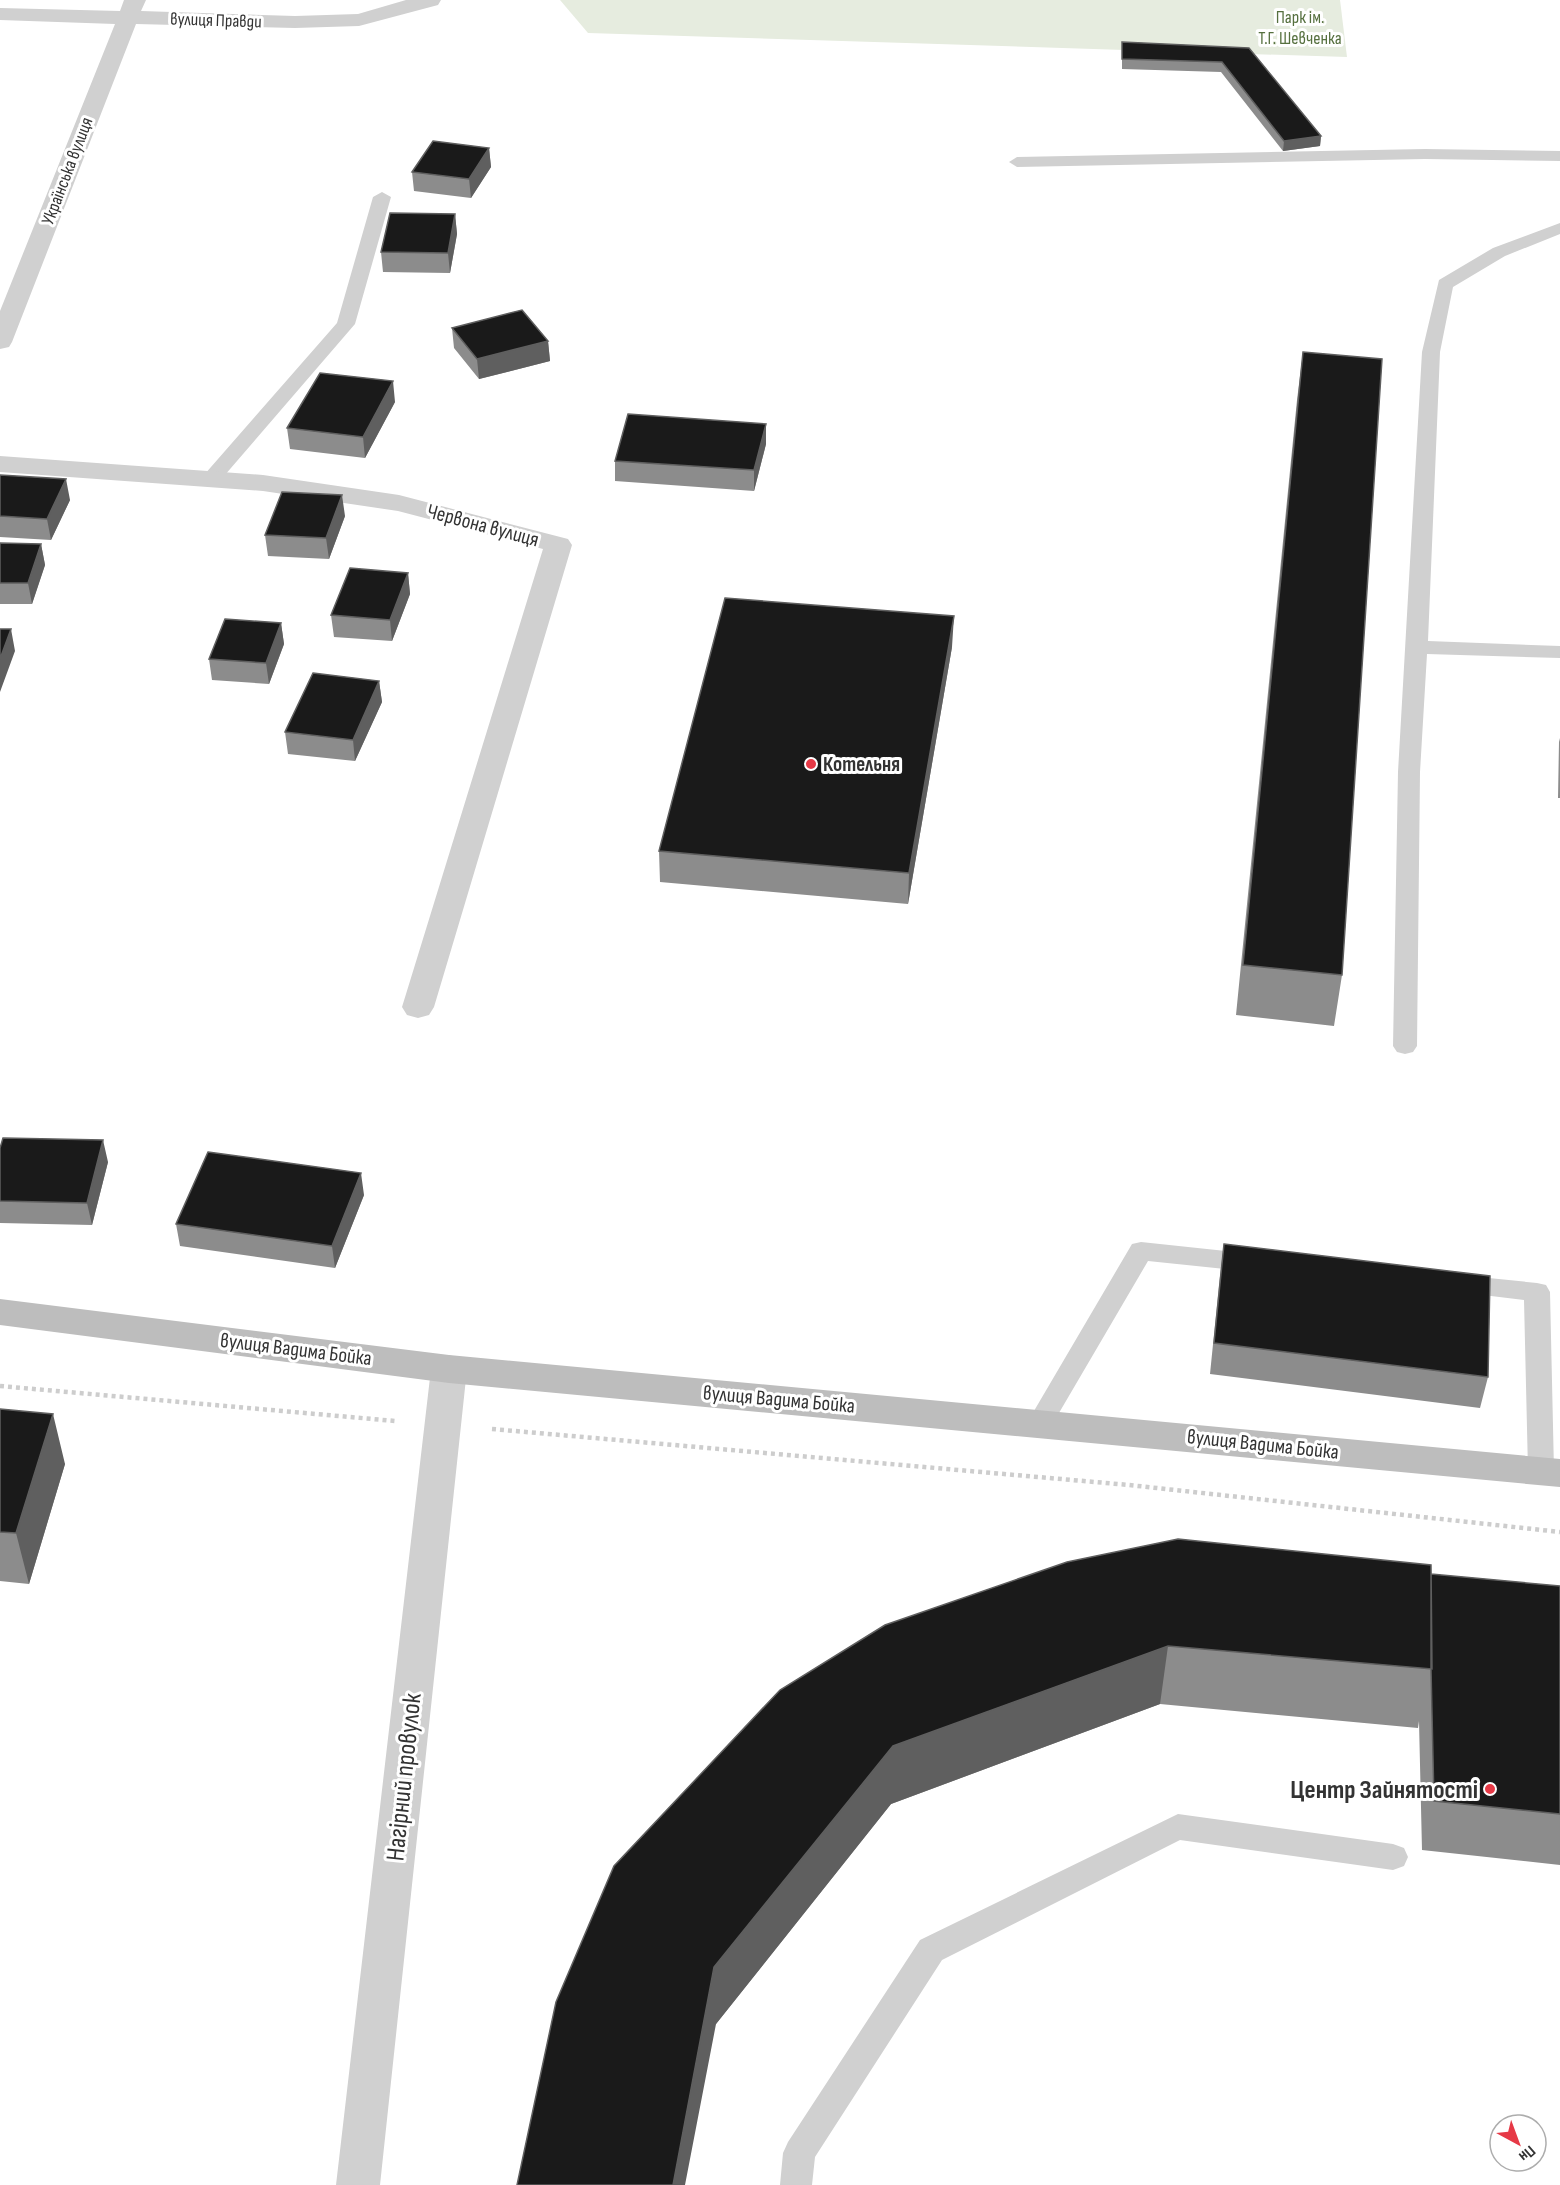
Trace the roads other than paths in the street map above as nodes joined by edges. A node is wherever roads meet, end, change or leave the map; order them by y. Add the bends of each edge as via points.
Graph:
1 (430, 0) edge
2 (132, 8) edge
3 (0, 14) edge
4 (1560, 156) edge
5 (1017, 162) dead end
6 (382, 197) dead end
7 (1560, 228) edge
8 (0, 342) edge
9 (0, 464) edge
10 (211, 479) junction
11 (1417, 647) junction
12 (1560, 652) edge
13 (418, 1007) dead end
14 (1405, 1046) dead end
15 (1281, 1265) edge
16 (1432, 1281) edge
17 (0, 1312) edge
18 (448, 1369) junction
19 (1040, 1422) junction
20 (1551, 1472) edge
21 (1393, 1857) dead end
22 (358, 2185) edge
23 (796, 2185) edge

1 - 2 street, вулиця Правди via 359,20 204,21
2 - 3 street, вулиця Правди
2 - 8 street, Українська вулиця
4 - 5 lane via 1425,154
6 - 10 lane via 346,324
7 - 11 lane via 1499,252 1445,284 1431,352
9 - 10 street, Червона вулиця
10 - 13 street, Червона вулиця via 399,503 558,545
11 - 12 lane
11 - 14 lane via 1409,772
15 - 19 lane via 1141,1251
16 - 20 lane via 1537,1292
17 - 18 street, вулиця Вадима Бойка
18 - 19 street, вулиця Вадима Бойка
18 - 22 street, Нагірний провулок
19 - 20 street, вулиця Вадима Бойка
21 - 23 lane via 1178,1827 931,1950 799,2153

